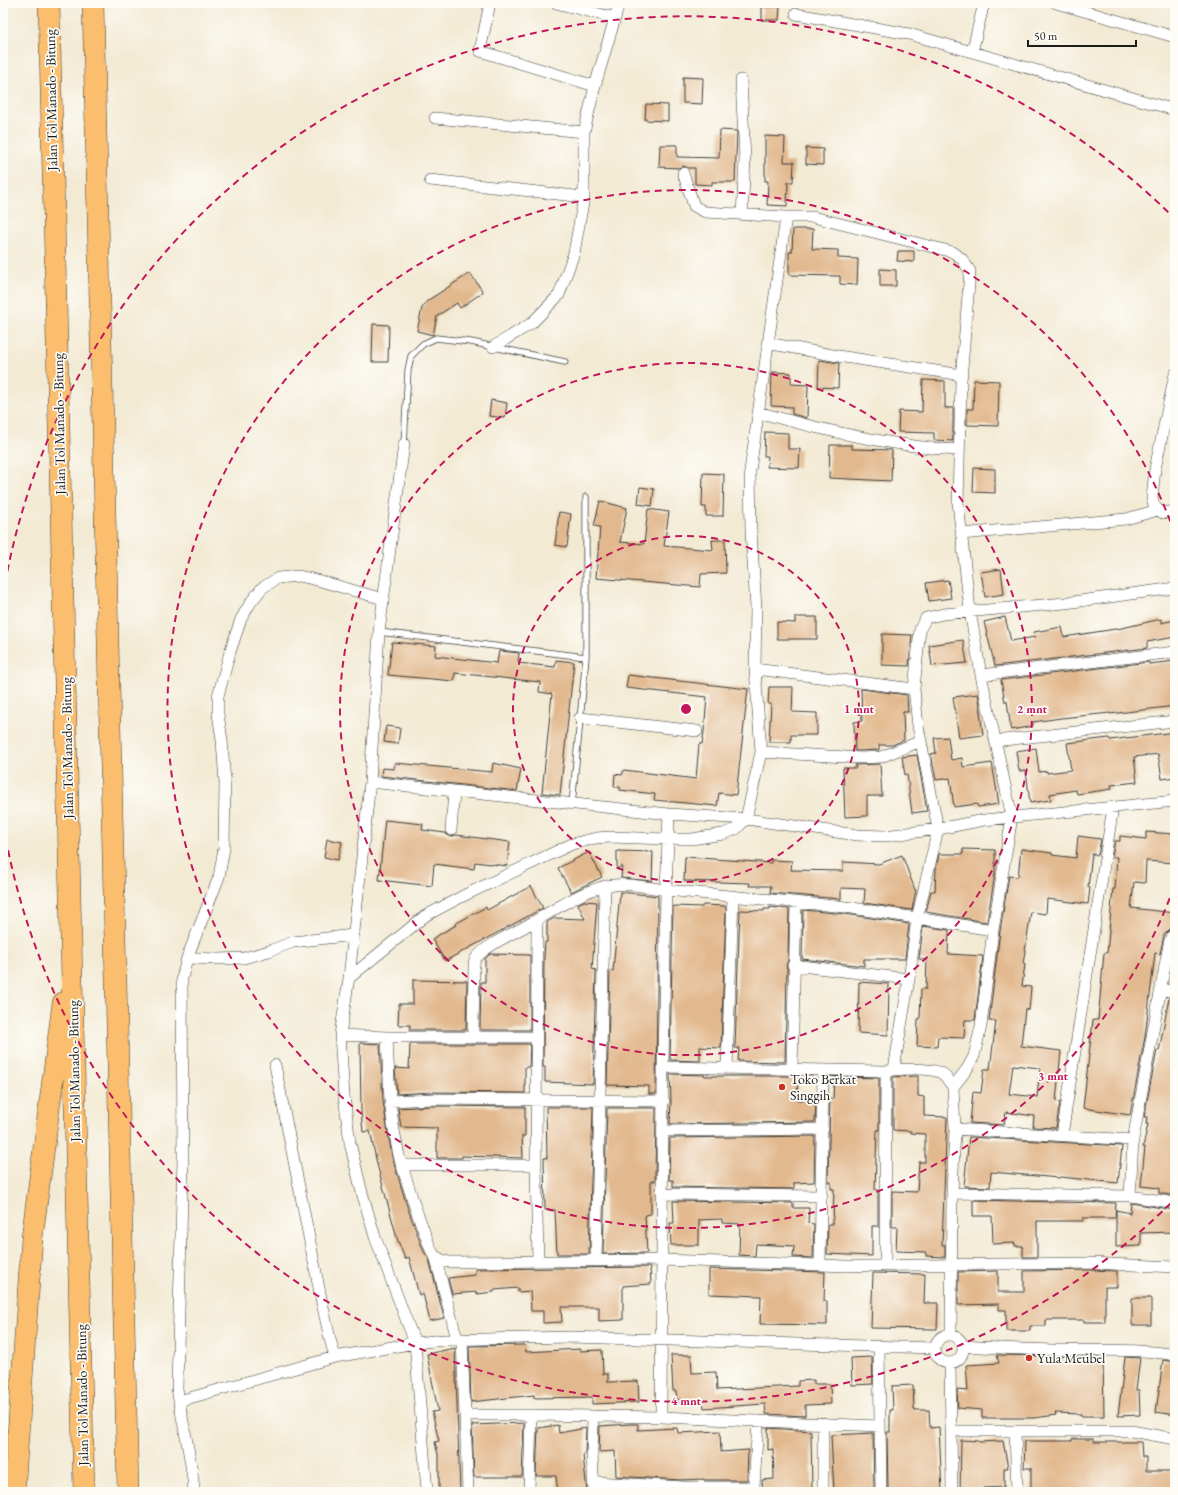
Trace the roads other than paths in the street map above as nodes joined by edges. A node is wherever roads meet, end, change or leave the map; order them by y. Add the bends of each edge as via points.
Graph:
1 (49, 3) edge
2 (93, 3) edge
3 (490, 3) edge
4 (556, 3) edge
5 (619, 3) edge
6 (984, 3) edge
7 (1056, 3) edge
8 (796, 14) dead end
9 (615, 18) junction
10 (1175, 37) edge
11 (972, 52) junction
12 (741, 80) dead end
13 (595, 86) junction
14 (1175, 110) edge
15 (435, 118) dead end
16 (584, 132) junction
17 (683, 172) dead end
18 (430, 180) dead end
19 (584, 197) junction
20 (742, 215) junction
21 (786, 217) junction
22 (767, 343) junction
23 (493, 347) junction
24 (565, 362) dead end
25 (1175, 374) edge
26 (962, 375) junction
27 (758, 412) junction
28 (404, 444) joint
29 (959, 450) junction
30 (586, 497) dead end
31 (1158, 510) junction
32 (1175, 511) edge
33 (961, 534) junction
34 (1175, 588) edge
35 (383, 599) junction
36 (970, 611) junction
37 (379, 632) junction
38 (1175, 652) edge
39 (586, 657) junction
40 (755, 668) junction
41 (981, 675) junction
42 (914, 689) junction
43 (580, 718) junction
44 (1175, 721) edge
45 (697, 731) dead end
46 (921, 741) junction
47 (995, 741) junction
48 (761, 752) junction
49 (370, 782) junction
50 (454, 792) junction
51 (1175, 801) edge
52 (572, 805) junction
53 (1113, 807) junction
54 (669, 814) junction
55 (1012, 817) junction
56 (746, 819) junction
57 (938, 829) junction
58 (451, 830) dead end
59 (668, 839) junction
60 (605, 886) junction
61 (666, 890) junction
62 (733, 896) junction
63 (796, 902) junction
64 (917, 919) junction
65 (537, 920) junction
66 (993, 930) junction
67 (1175, 934) edge
68 (353, 935) junction
69 (71, 936) junction
70 (187, 958) junction
71 (793, 965) junction
72 (349, 978) junction
73 (909, 978) junction
74 (1161, 988) junction
75 (1175, 993) edge
76 (340, 1035) junction
77 (387, 1037) junction
78 (473, 1038) junction
79 (536, 1038) junction
80 (275, 1065) dead end
81 (663, 1067) junction
82 (727, 1067) junction
83 (792, 1069) junction
84 (823, 1070) junction
85 (890, 1070) junction
86 (953, 1087) junction
87 (536, 1100) junction
88 (664, 1100) junction
89 (390, 1101) junction
90 (600, 1101) junction
91 (823, 1129) junction
92 (955, 1130) junction
93 (663, 1131) junction
94 (1062, 1136) junction
95 (1133, 1140) junction
96 (402, 1165) junction
97 (536, 1165) junction
98 (952, 1193) junction
99 (663, 1194) junction
100 (822, 1196) junction
101 (1130, 1196) junction
102 (1175, 1203) edge
103 (435, 1256) junction
104 (661, 1260) junction
105 (538, 1261) junction
106 (596, 1261) junction
107 (820, 1265) junction
108 (885, 1265) junction
109 (952, 1265) junction
110 (1175, 1267) edge
111 (951, 1335) junction
112 (459, 1339) junction
113 (661, 1340) junction
114 (415, 1344) junction
115 (963, 1346) junction
116 (879, 1347) junction
117 (935, 1348) junction
118 (1175, 1355) edge
119 (335, 1357) junction
120 (950, 1364) junction
121 (179, 1401) junction
122 (466, 1414) junction
123 (531, 1416) junction
124 (593, 1416) junction
125 (661, 1418) junction
126 (758, 1421) junction
127 (823, 1424) junction
128 (880, 1426) junction
129 (951, 1431) junction
130 (1015, 1431) junction
131 (1175, 1439) edge
132 (594, 1487) edge
133 (754, 1489) edge
134 (684, 1490) edge
135 (14, 1492) edge
136 (84, 1492) edge
137 (128, 1492) edge
138 (194, 1492) edge
139 (427, 1492) edge
140 (468, 1492) edge
141 (529, 1492) edge
142 (823, 1492) edge
143 (881, 1492) edge
144 (952, 1492) edge
145 (1017, 1492) edge

1 - 69 highway, Jalan Tol Manado - Bitung
2 - 137 highway
3 - 13 street via 480,51
4 - 9 street
5 - 9 street
6 - 11 street
7 - 10 street
8 - 11 street via 909,34
9 - 13 street
11 - 14 street
12 - 20 street via 745,159
13 - 16 street
15 - 16 street
16 - 19 street
17 - 20 street via 694,206 705,212
18 - 19 street
19 - 23 street via 574,253 559,295 532,324
20 - 21 street
21 - 22 street
21 - 26 street via 813,217 953,252 962,259 970,271
22 - 26 street
22 - 27 street
23 - 24 lane
23 - 28 lane via 436,338 423,344 411,356
25 - 31 street via 1155,469 1152,498
26 - 29 street
27 - 29 street via 859,437 909,446
27 - 40 street via 750,471 756,608
28 - 35 street
29 - 33 street via 958,503
30 - 39 lane
31 - 32 street via 1163,513
31 - 33 street via 1126,519
33 - 36 street
34 - 36 street via 1065,603
35 - 37 street
35 - 70 street via 299,576 278,578 262,588 250,602 241,619 218,696 225,782 224,848 219,877
36 - 41 street
36 - 42 street via 926,618 920,629
37 - 39 lane
37 - 49 street
38 - 41 street
39 - 43 lane
40 - 42 street
40 - 48 street
41 - 47 street
42 - 46 street
43 - 45 street
43 - 52 lane
44 - 47 street
46 - 48 street via 881,757
46 - 57 street
47 - 55 street
48 - 56 street
49 - 50 street
49 - 68 street
50 - 52 street
50 - 58 street
51 - 53 street
52 - 54 street
53 - 55 street
53 - 94 street
54 - 56 street
54 - 59 street
55 - 57 street
55 - 66 street
56 - 57 street via 856,835 885,836
56 - 59 street via 736,829 723,834 692,839
57 - 64 street
59 - 61 street
59 - 72 street via 610,837 572,844 425,916
60 - 61 street via 621,884
60 - 65 street via 567,902
60 - 90 street
61 - 62 street
61 - 81 street
62 - 63 street
62 - 82 street
63 - 64 street via 854,908
63 - 71 street
64 - 66 street
64 - 73 street
65 - 78 street via 486,949 476,958
65 - 79 street
66 - 86 street via 981,1026 974,1056
67 - 74 street via 1169,944
68 - 70 street via 293,942 244,958
68 - 72 street
69 - 135 highway via 32,1238
69 - 136 highway, Jalan Tol Manado - Bitung
70 - 121 street via 182,978 183,1158 177,1388
71 - 73 street
71 - 83 street
72 - 76 street
73 - 85 street
74 - 75 street
74 - 95 street
76 - 77 street
76 - 114 street via 349,1135 361,1189 375,1237
77 - 78 street
77 - 89 street
78 - 79 street
79 - 87 street
80 - 119 street
81 - 82 street
81 - 88 street
82 - 83 street
83 - 84 street
84 - 85 street
84 - 91 street
85 - 86 street via 933,1071 943,1074
85 - 108 street
86 - 92 street
87 - 89 street
87 - 90 street
87 - 97 street
88 - 90 street
88 - 93 street
89 - 96 street
90 - 106 street
91 - 93 street
91 - 100 street
92 - 94 street
92 - 98 street
93 - 99 street
94 - 95 street
95 - 101 street
96 - 97 street
96 - 103 street via 427,1240
97 - 105 street
98 - 101 street
98 - 109 street
99 - 100 street
99 - 104 street
100 - 107 street
101 - 102 street
103 - 105 street via 449,1262
103 - 112 street
104 - 106 street
104 - 107 street
104 - 113 street
105 - 106 street
107 - 108 street
108 - 109 street
109 - 110 street via 1089,1263
109 - 111 street
111 - 115 street via 961,1341
111 - 117 street via 939,1339
112 - 113 street via 570,1337
112 - 114 street
112 - 122 street
113 - 116 street
113 - 125 street
114 - 119 street
114 - 139 street
115 - 118 street via 1130,1350
115 - 120 street via 960,1358
116 - 117 street
116 - 128 street
117 - 120 street via 938,1359
119 - 121 street
120 - 129 street
121 - 138 street
122 - 123 street
122 - 140 street
123 - 124 street
123 - 141 street
124 - 125 street
124 - 132 street
125 - 126 street
126 - 127 street
126 - 133 street
127 - 128 street
127 - 142 street
128 - 143 street
129 - 130 street
129 - 144 street
130 - 131 street via 1131,1431
130 - 145 street
132 - 134 street
133 - 134 street

